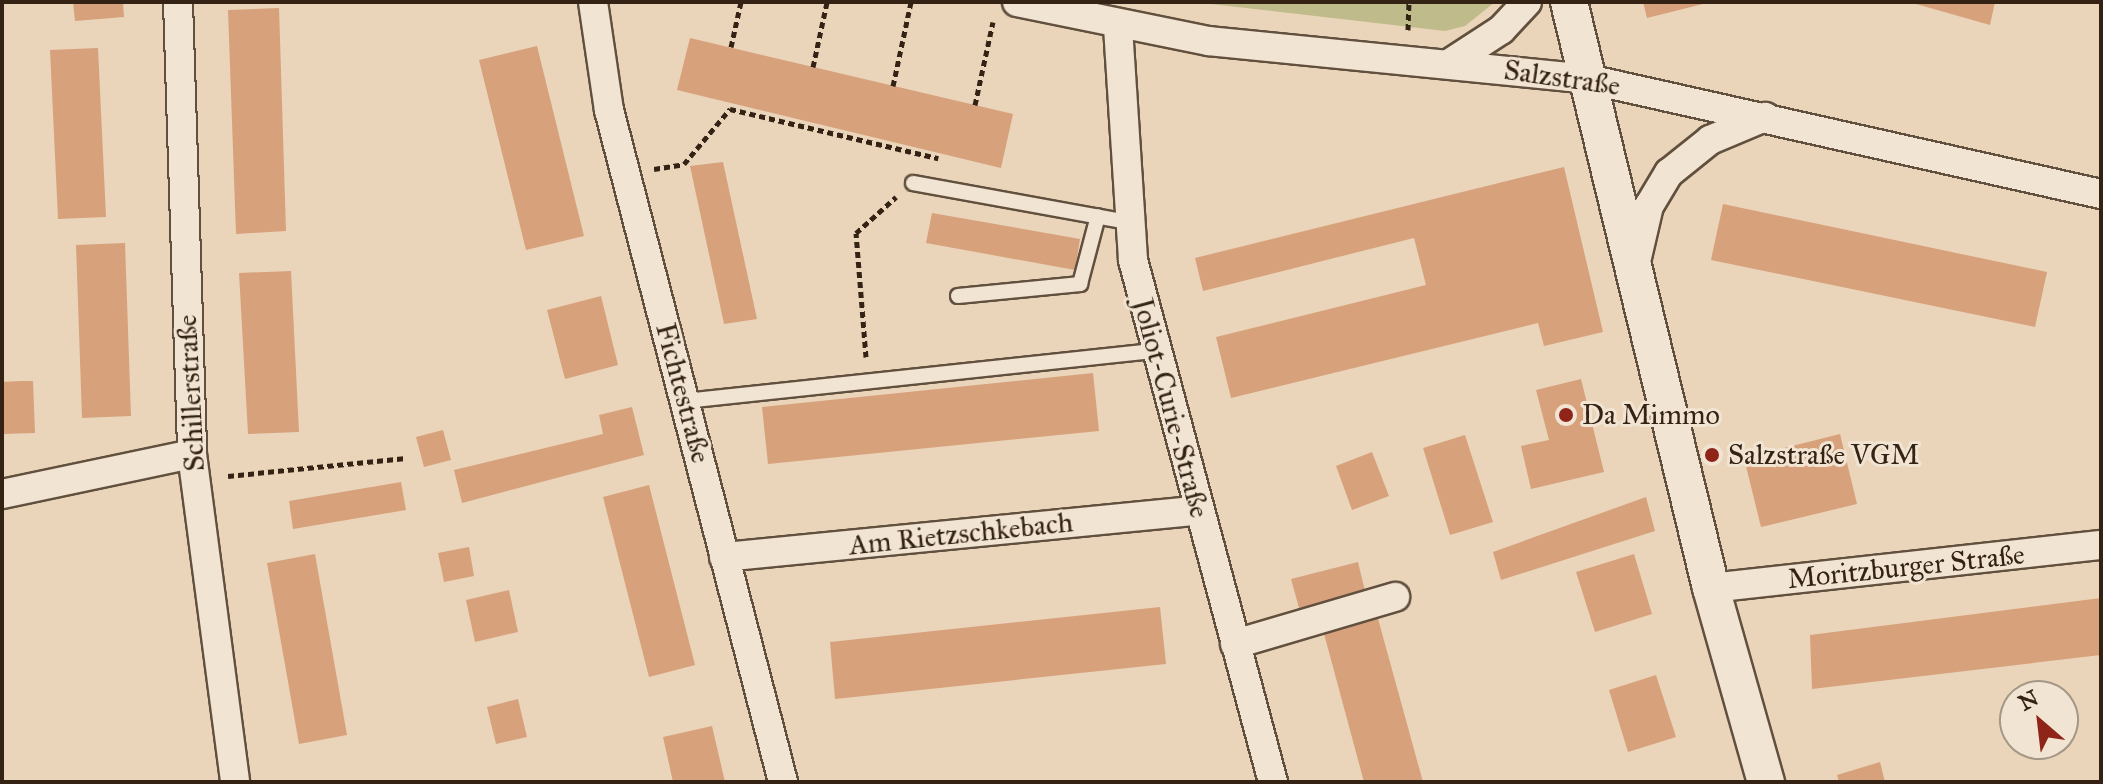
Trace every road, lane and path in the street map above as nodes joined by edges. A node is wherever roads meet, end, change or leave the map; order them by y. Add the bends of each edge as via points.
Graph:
1 (178, 2) edge
2 (593, 2) edge
3 (741, 2) edge
4 (827, 2) edge
5 (911, 2) edge
6 (1527, 2) edge
7 (1569, 2) edge
8 (1006, 7) edge
9 (1118, 27) junction
10 (731, 47) dead end
11 (1450, 63) junction
12 (813, 67) dead end
13 (1588, 79) junction
14 (893, 86) dead end
15 (975, 105) dead end
16 (1765, 117) junction
17 (951, 161) dead end
18 (626, 173) junction
19 (913, 183) joint
20 (2101, 194) edge
21 (1098, 216) junction
22 (1128, 222) junction
23 (1635, 266) junction
24 (958, 296) dead end
25 (1155, 351) junction
26 (868, 382) junction
27 (685, 401) junction
28 (406, 458) dead end
29 (193, 468) junction
30 (2, 494) edge
31 (1197, 511) junction
32 (2101, 545) edge
33 (724, 557) junction
34 (1711, 588) junction
35 (1395, 597) dead end
36 (1235, 644) junction
37 (235, 782) edge
38 (783, 782) edge
39 (1273, 782) edge
40 (1766, 782) edge

1 - 29 street, Schillerstraße
2 - 18 street, Fichtestraße
3 - 10 path
4 - 12 path
5 - 14 path
6 - 11 street via 1484,43
7 - 13 street
8 - 9 street, Salzstraße
8 - 15 path
9 - 11 street, Salzstraße
9 - 22 street, Joliot-Curie-Straße
11 - 13 street, Salzstraße
13 - 16 street, Salzstraße
13 - 23 street
16 - 20 street, Salzstraße
16 - 23 street via 1710,140 1669,173 1649,206
17 - 18 path via 730,109 684,164
18 - 27 street, Fichtestraße
19 - 21 lane
19 - 26 path via 856,233
21 - 22 lane
21 - 24 lane via 1080,284
22 - 25 street, Joliot-Curie-Straße
23 - 34 street
25 - 26 lane
25 - 31 street, Joliot-Curie-Straße
26 - 27 lane
27 - 33 street, Fichtestraße
28 - 29 path
29 - 30 street
29 - 37 street, Schillerstraße
31 - 33 street, Am Rietzschkebach
31 - 36 street, Joliot-Curie-Straße
32 - 34 street, Moritzburger Straße
33 - 38 street, Fichtestraße
34 - 40 street
35 - 36 street
36 - 39 street, Joliot-Curie-Straße

